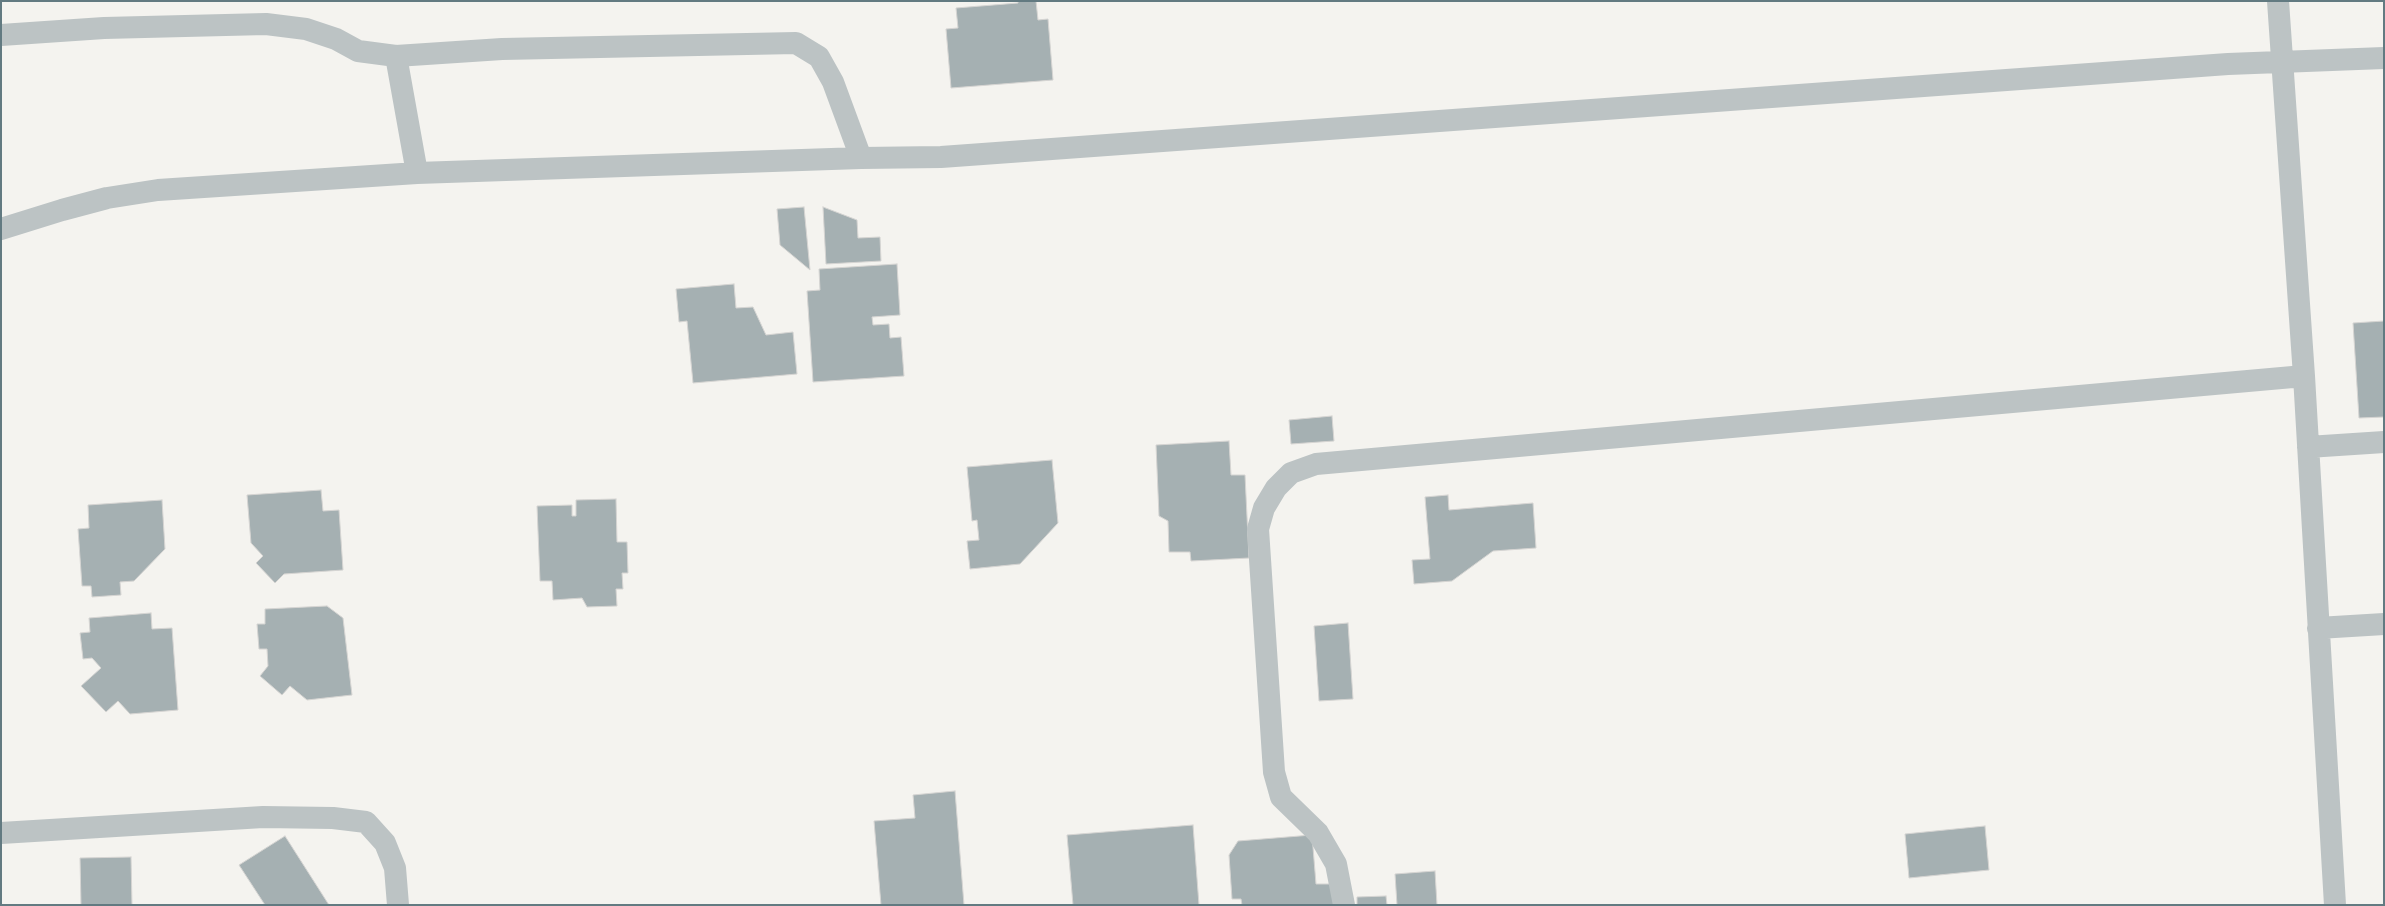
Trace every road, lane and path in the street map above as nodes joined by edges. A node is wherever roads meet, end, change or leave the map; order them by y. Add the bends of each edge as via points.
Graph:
1 (2278, 1) edge
2 (1, 34) edge
3 (396, 56) junction
4 (2384, 58) edge
5 (2283, 62) junction
6 (861, 158) junction
7 (417, 173) junction
8 (1, 229) edge
9 (2304, 376) junction
10 (2384, 442) edge
11 (2308, 447) junction
12 (2384, 624) edge
13 (2318, 628) junction
14 (1, 834) edge
15 (398, 905) edge
16 (1344, 905) edge
17 (2334, 905) edge

1 - 5 street
2 - 3 street via 104,28 266,24 306,29 336,39 358,51
3 - 6 street via 502,49 796,43 819,57 833,82
3 - 7 street
4 - 5 street
5 - 6 street via 949,156
5 - 9 street
6 - 7 street
7 - 8 street via 158,190 92,202
9 - 11 street
9 - 16 street via 1316,464 1291,473 1276,488 1264,508 1258,529 1274,772 1281,797 1318,833 1336,864
10 - 11 street
11 - 13 street
12 - 13 street
13 - 17 street
14 - 15 street via 264,817 333,818 366,822 385,843 395,868

